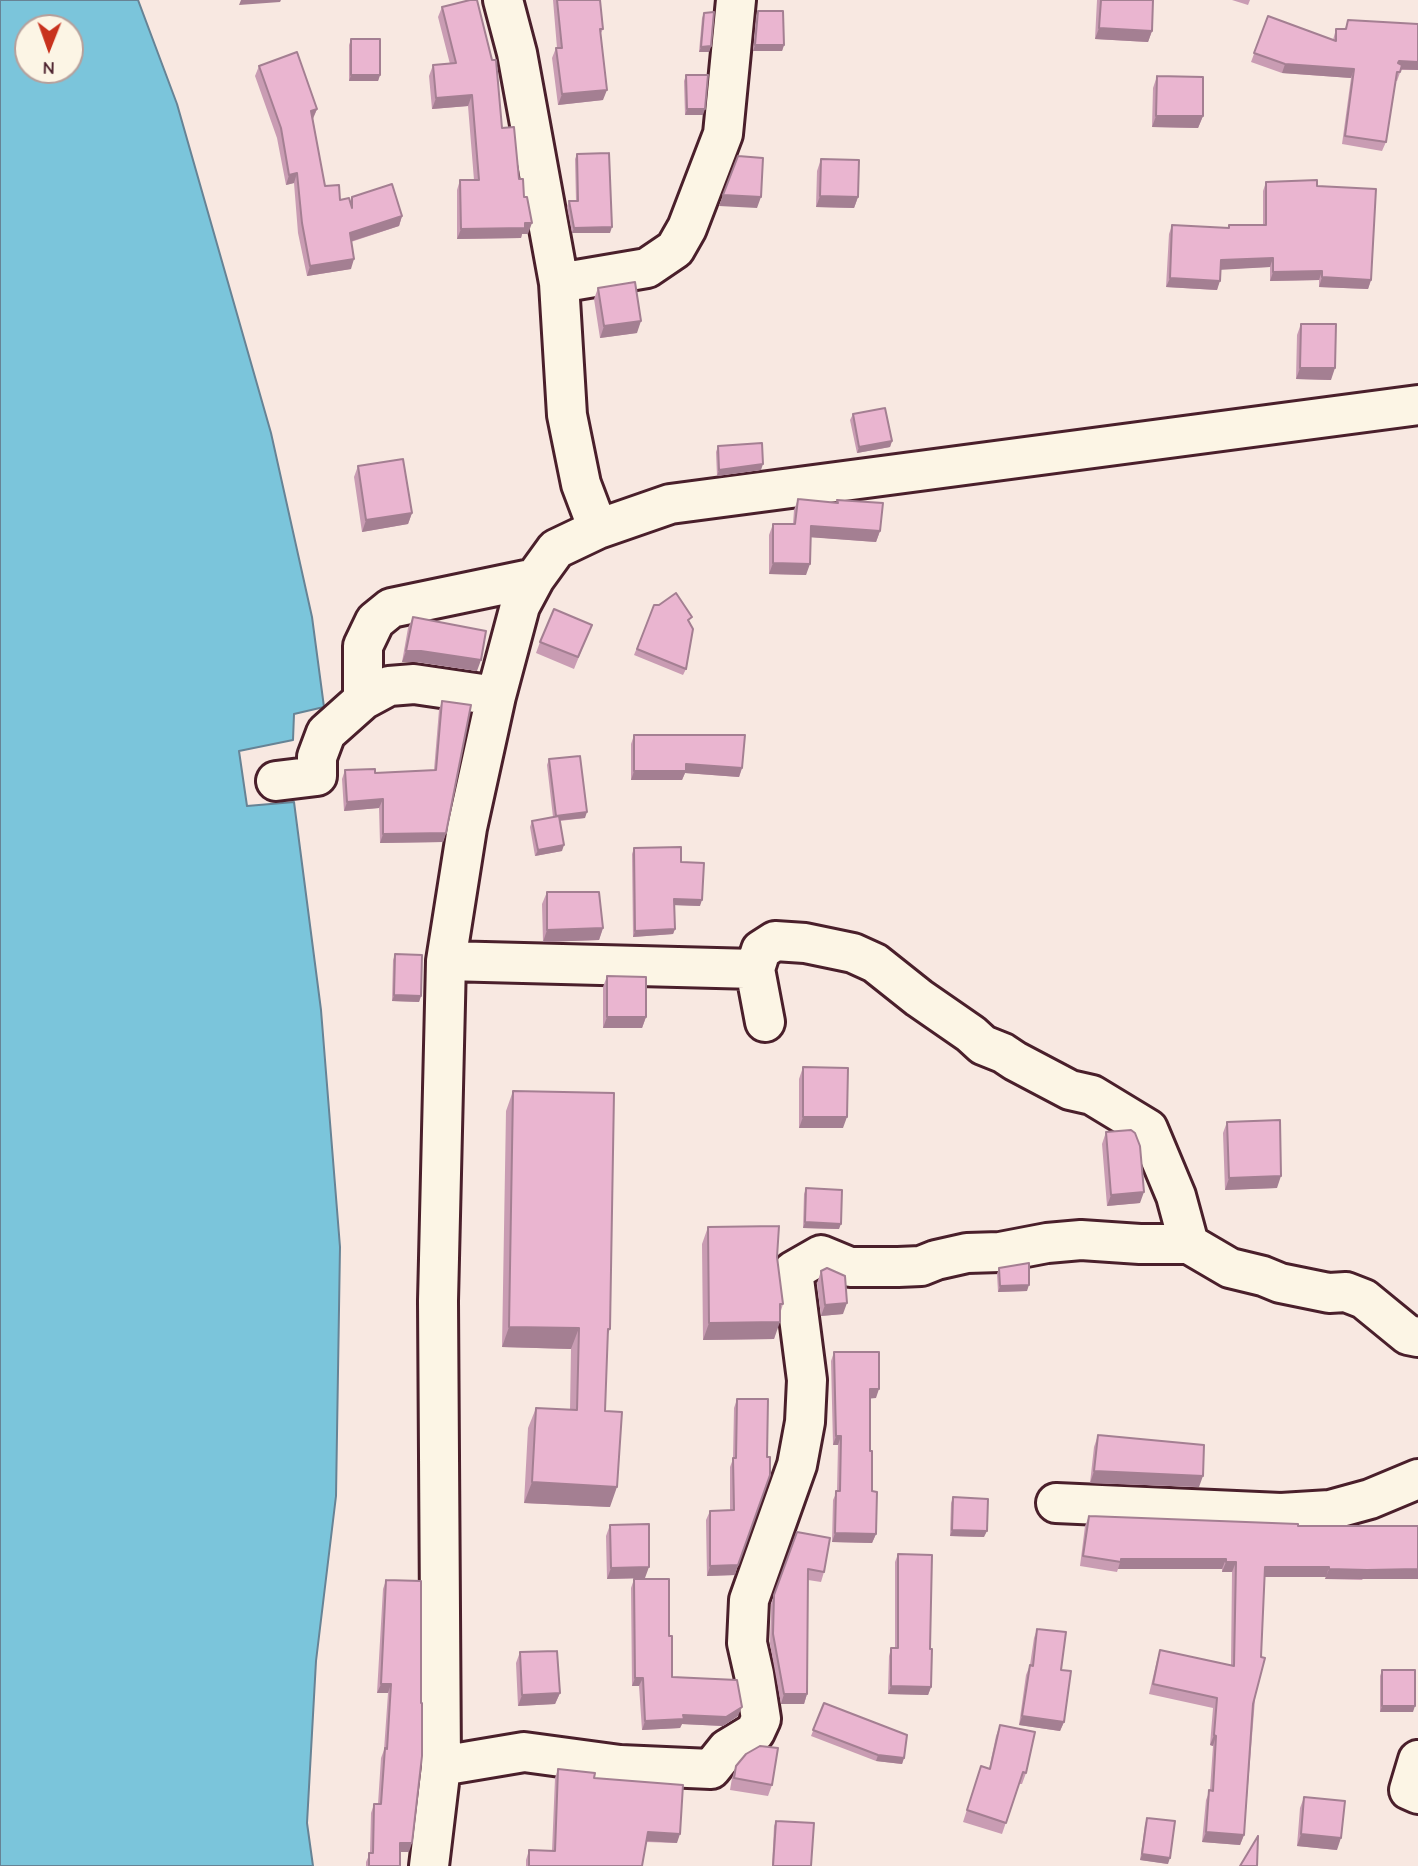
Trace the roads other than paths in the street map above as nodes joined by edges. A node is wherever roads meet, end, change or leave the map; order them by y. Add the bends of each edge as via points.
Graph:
1 (503, 0) edge
2 (736, 0) edge
3 (559, 283) junction
4 (1418, 405) edge
5 (598, 529) junction
6 (535, 578) junction
7 (496, 696) junction
8 (363, 700) junction
9 (276, 781) dead end
10 (446, 961) junction
11 (755, 969) junction
12 (765, 1022) dead end
13 (1189, 1244) junction
14 (1418, 1337) edge
15 (1418, 1479) edge
16 (1056, 1503) dead end
17 (1418, 1760) edge
18 (441, 1766) junction
19 (1418, 1794) edge
20 (429, 1866) edge

1 - 3 street
2 - 3 street via 723,134 675,249 647,268
3 - 5 street via 567,415 581,484
4 - 5 street via 670,504
5 - 6 street via 556,549
6 - 7 street via 520,607
6 - 8 street via 391,608 375,621 363,646
7 - 8 street via 414,684 389,686
7 - 10 street via 467,828
8 - 9 street via 326,733 317,757 317,776
10 - 11 street
10 - 18 street via 438,1301
11 - 12 street
11 - 13 street via 761,950 775,941 853,953 875,963 983,1045 1070,1090 1092,1095 1148,1129 1177,1196
13 - 14 street via 1230,1268 1364,1299 1408,1335
13 - 18 street via 1081,1240 967,1253 921,1266 898,1267 850,1267 821,1255 793,1271 807,1380 805,1422 797,1465 749,1600 747,1643 761,1719 755,1732 727,1749 711,1769 620,1765 524,1752
15 - 16 street via 1370,1499 1317,1511
17 - 19 street via 1409,1790
18 - 20 street

